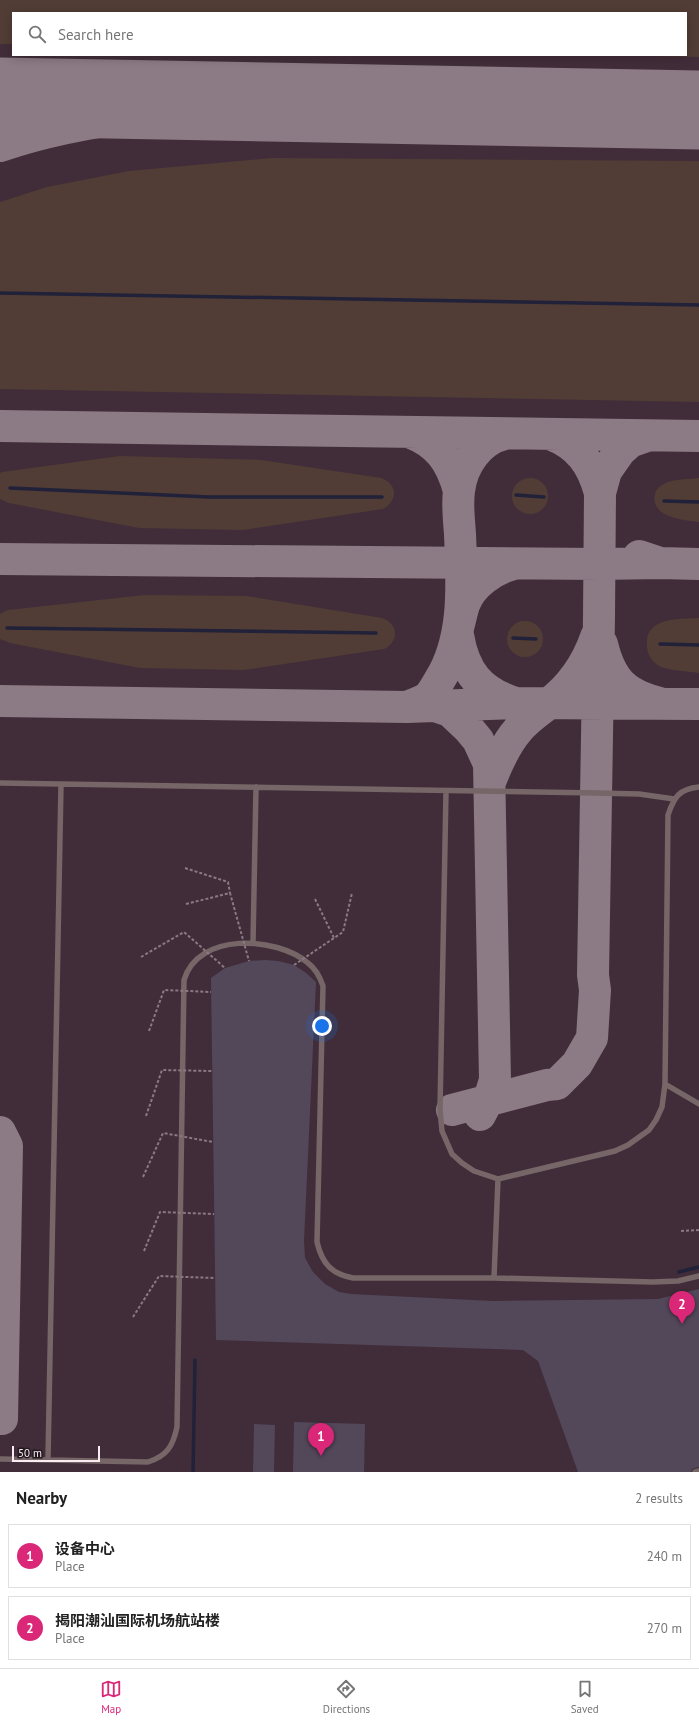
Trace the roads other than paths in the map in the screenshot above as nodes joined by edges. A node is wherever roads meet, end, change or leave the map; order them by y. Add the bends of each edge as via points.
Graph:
1 (0, 783) edge
2 (61, 785) junction
3 (256, 787) junction
4 (699, 787) edge
5 (446, 791) junction
6 (674, 799) junction
7 (253, 943) junction
8 (665, 1084) junction
9 (699, 1104) edge
10 (498, 1179) junction
11 (699, 1276) edge
12 (494, 1278) junction
13 (0, 1459) edge
14 (48, 1459) junction
15 (699, 1471) edge
16 (694, 1472) edge

1 - 2 lane
2 - 3 lane
2 - 14 lane
3 - 5 lane
3 - 7 lane
4 - 6 lane via 689,788
5 - 6 lane via 639,794
5 - 10 lane via 440,1110 442,1131 452,1154 462,1163 474,1171
6 - 8 lane via 668,815
7 - 12 lane via 293,953 309,963 319,975 322,986 317,1242 321,1256 329,1267 342,1276 353,1278
7 - 14 lane via 229,944 200,956 187,970 184,980 175,1439 160,1458 148,1462
8 - 9 lane
8 - 10 lane via 662,1107 656,1120 649,1130 628,1145 615,1151
10 - 12 lane
11 - 12 lane via 678,1281 653,1282
13 - 14 lane
15 - 16 lane

